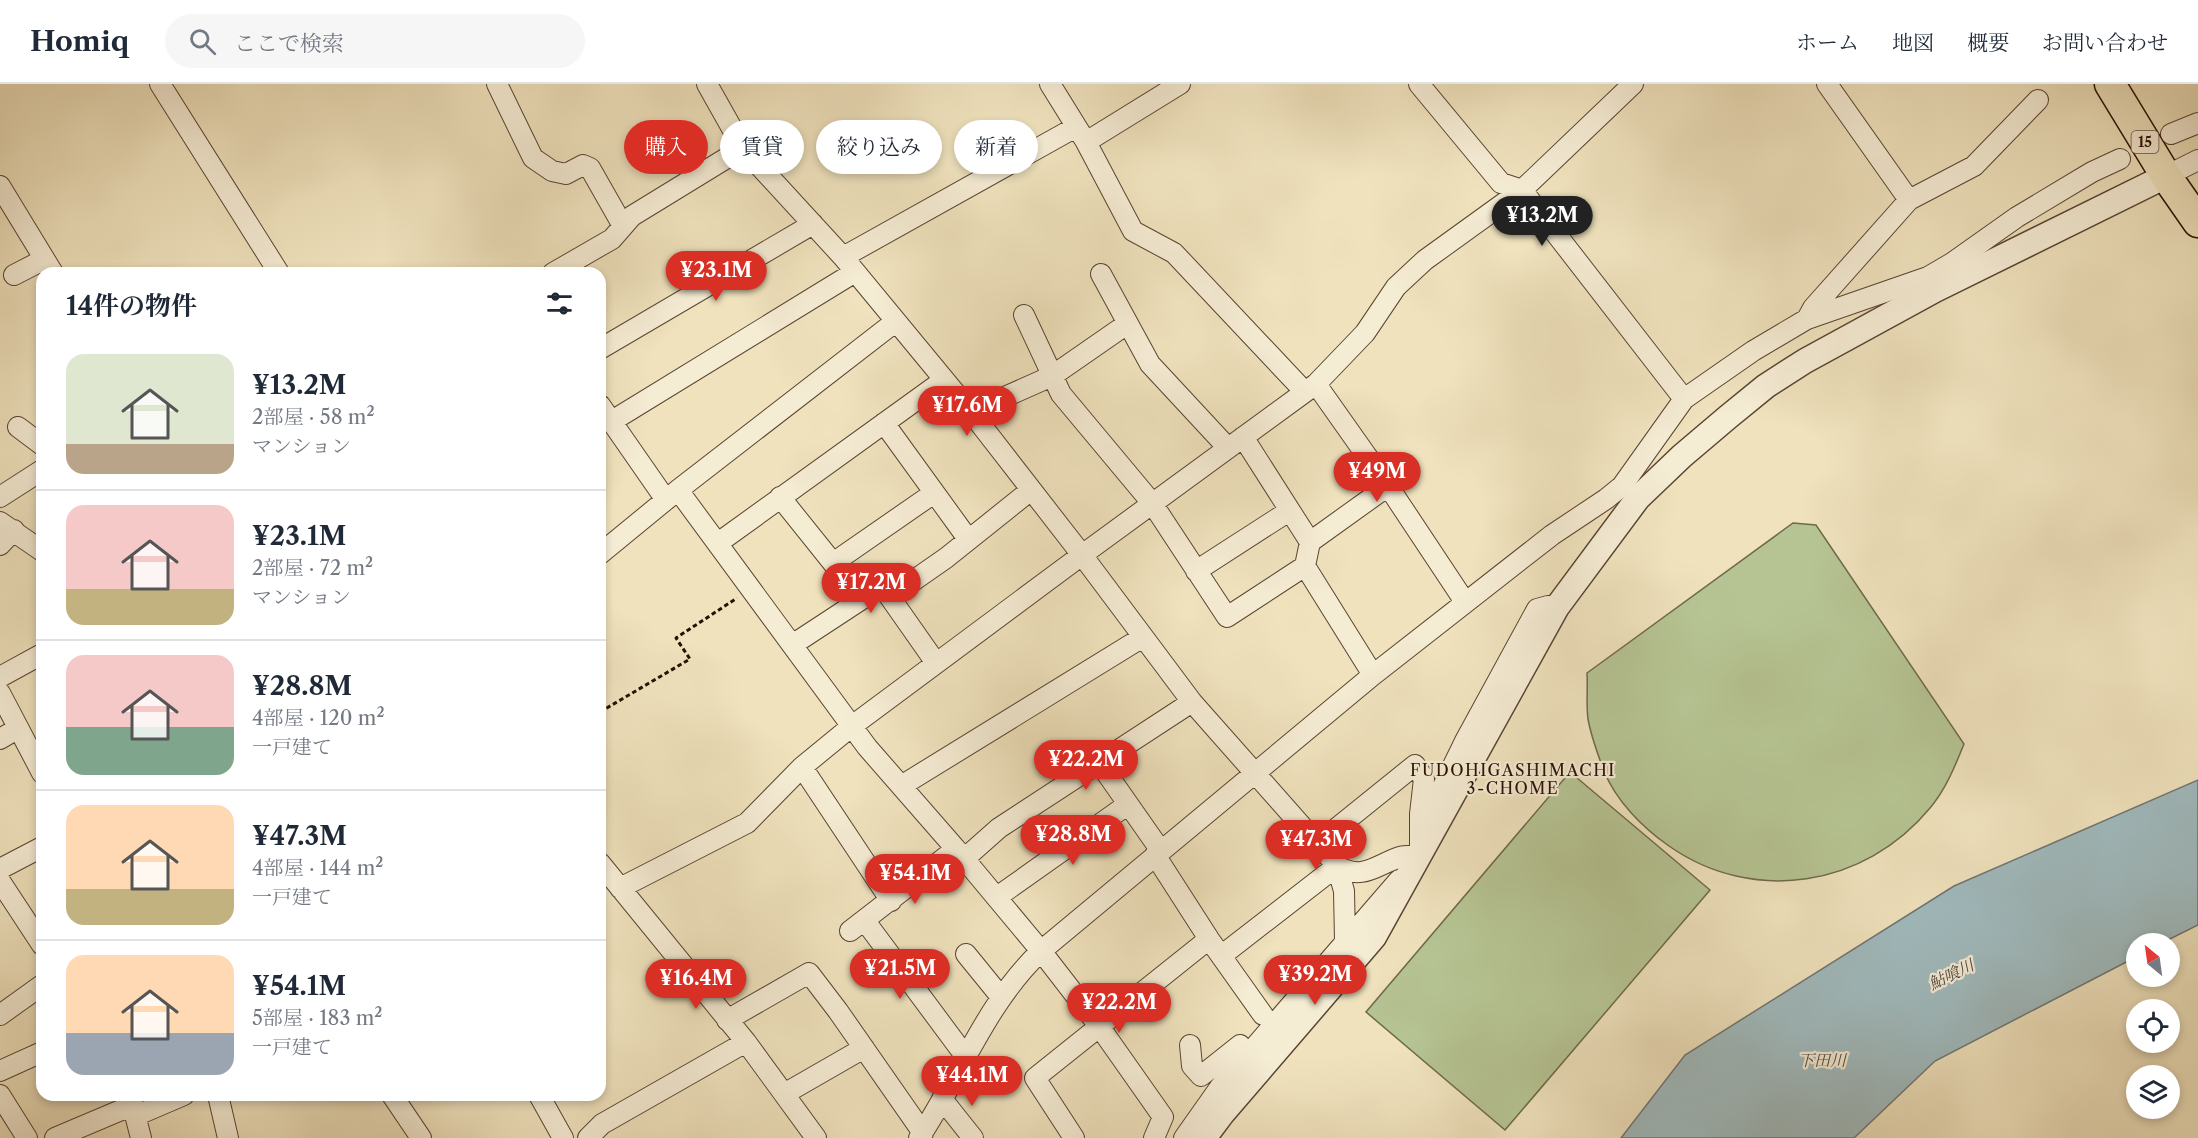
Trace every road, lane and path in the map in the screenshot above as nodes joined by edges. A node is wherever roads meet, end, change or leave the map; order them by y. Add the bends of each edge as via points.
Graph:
1 (160, 84) edge
2 (497, 84) edge
3 (707, 84) edge
4 (1050, 84) edge
5 (1180, 84) edge
6 (1419, 84) edge
7 (1633, 84) edge
8 (1827, 84) edge
9 (2110, 84) edge
10 (2038, 100) dead end
11 (728, 120) edge
12 (2198, 123) edge
13 (2172, 134) dead end
14 (1081, 135) junction
15 (2120, 159) dead end
16 (2198, 160) edge
17 (720, 161) edge
18 (768, 174) edge
19 (0, 186) edge
20 (1522, 190) junction
21 (2182, 199) edge
22 (1909, 200) junction
23 (813, 224) junction
24 (623, 226) junction
25 (849, 264) junction
26 (48, 266) edge
27 (270, 267) edge
28 (563, 267) edge
29 (36, 269) edge
30 (1101, 274) dead end
31 (14, 275) dead end
32 (1932, 283) junction
33 (1024, 315) dead end
34 (1808, 319) junction
35 (895, 322) junction
36 (1127, 324) junction
37 (606, 345) edge
38 (1052, 376) junction
39 (944, 380) junction
40 (1310, 388) junction
41 (1684, 399) junction
42 (971, 412) junction
43 (606, 413) edge
44 (884, 423) junction
45 (18, 427) dead end
46 (36, 440) edge
47 (1236, 442) junction
48 (36, 474) edge
49 (1389, 486) junction
50 (1031, 490) junction
51 (1630, 492) junction
52 (934, 493) junction
53 (672, 495) junction
54 (0, 497) edge
55 (780, 497) junction
56 (1152, 504) junction
57 (1289, 511) junction
58 (7, 526) edge
59 (968, 539) junction
60 (1310, 542) junction
61 (718, 543) junction
62 (0, 545) edge
63 (36, 547) edge
64 (606, 548) edge
65 (1082, 555) junction
66 (833, 563) junction
67 (1305, 566) junction
68 (1196, 571) junction
69 (751, 588) junction
70 (890, 597) junction
71 (861, 598) junction
72 (1465, 602) junction
73 (1143, 637) junction
74 (792, 645) junction
75 (36, 657) edge
76 (936, 663) junction
77 (1373, 675) junction
78 (0, 677) edge
79 (0, 693) edge
80 (1192, 702) junction
81 (606, 708) edge
82 (852, 726) junction
83 (9, 734) edge
84 (36, 758) edge
85 (1098, 761) junction
86 (802, 767) junction
87 (1253, 773) junction
88 (901, 786) junction
89 (1127, 805) junction
90 (1317, 844) junction
91 (1419, 846) junction
92 (36, 850) edge
93 (1158, 853) junction
94 (960, 854) junction
95 (1337, 866) junction
96 (0, 868) edge
97 (606, 870) edge
98 (0, 881) edge
99 (620, 888) junction
100 (997, 897) junction
101 (891, 900) junction
102 (36, 936) edge
103 (1209, 939) junction
104 (1345, 941) junction
105 (1041, 951) junction
106 (966, 954) dead end
107 (1221, 956) junction
108 (36, 989) edge
109 (1299, 995) junction
110 (1001, 997) junction
111 (0, 1015) edge
112 (1263, 1016) junction
113 (727, 1020) junction
114 (1099, 1026) junction
115 (746, 1042) junction
116 (1190, 1045) dead end
117 (1240, 1045) junction
118 (864, 1048) junction
119 (36, 1055) edge
120 (966, 1057) junction
121 (0, 1071) edge
122 (1220, 1087) junction
123 (784, 1094) junction
124 (0, 1095) edge
125 (942, 1099) junction
126 (153, 1101) edge
127 (219, 1101) edge
128 (395, 1101) edge
129 (542, 1101) edge
130 (133, 1105) edge
131 (1222, 1114) junction
132 (1163, 1117) junction
133 (921, 1135) edge
134 (411, 1136) edge
135 (27, 1138) edge
136 (55, 1138) edge
137 (141, 1138) edge
138 (228, 1138) edge
139 (563, 1138) edge
140 (588, 1138) edge
141 (816, 1138) edge
142 (973, 1138) edge
143 (1074, 1138) edge
144 (1147, 1138) edge
145 (1155, 1138) edge
146 (1184, 1138) edge
147 (1204, 1138) edge

1 - 27 street
2 - 24 street via 533,158 552,171 566,174 583,165 590,168
3 - 11 street
4 - 14 street
5 - 14 street
6 - 20 street via 1501,183
7 - 20 street
8 - 22 street
9 - 21 main road, 15
10 - 22 street via 1974,166
12 - 13 street
14 - 25 street
14 - 40 street via 1133,231 1174,253
15 - 32 street via 2017,217 1952,263
16 - 21 street
17 - 24 street via 632,216
18 - 23 street
19 - 26 street
20 - 40 street via 1425,260 1396,287 1365,333
20 - 41 street
21 - 32 street
22 - 34 street via 1813,308
23 - 25 street
23 - 37 street
24 - 28 street via 612,239
25 - 35 street
25 - 43 street
29 - 31 street
30 - 36 street
32 - 34 street
32 - 51 street via 1766,386 1682,456
33 - 38 street
34 - 41 street
35 - 39 street
35 - 53 street
36 - 38 street
36 - 47 street via 1150,364
38 - 42 street
38 - 56 street via 1061,394
39 - 42 street
39 - 44 street
40 - 47 street
40 - 49 street
41 - 51 street
42 - 50 street
43 - 53 street
44 - 52 street
44 - 55 street
45 - 46 street
47 - 56 street
47 - 57 street
48 - 54 street
49 - 60 street
49 - 72 street
50 - 59 street
50 - 65 street
51 - 72 street via 1606,500 1552,535
51 - 91 street via 1557,607
52 - 59 street
52 - 66 street
53 - 61 street
53 - 64 street
55 - 61 street
55 - 66 street
56 - 65 street
56 - 68 street
57 - 60 street
57 - 68 street
58 - 62 street
58 - 63 street
59 - 70 street
60 - 67 street
61 - 69 street
65 - 73 street
65 - 76 street
66 - 71 street
67 - 68 street via 1227,617
67 - 77 street
69 - 74 street
69 - 81 path via 676,638 690,659
70 - 71 street via 882,586
70 - 76 street
71 - 74 street
72 - 77 street
73 - 80 street
73 - 88 street
74 - 82 street
75 - 78 street
76 - 82 street
77 - 87 street
79 - 83 street
80 - 85 street
80 - 87 street
82 - 86 street
82 - 88 street
83 - 84 street
85 - 89 street
85 - 94 street
86 - 99 street via 747,823
86 - 101 street
87 - 90 street
87 - 93 street
88 - 94 street
89 - 93 street
89 - 100 street
90 - 91 street via 1415,765 1424,779
90 - 95 street
91 - 95 street via 1372,871 1348,872
91 - 104 street
91 - 131 street via 1374,937
92 - 96 street
93 - 103 street
93 - 105 street
94 - 100 street
94 - 101 street
95 - 104 street via 1344,891
95 - 107 street
97 - 99 street
98 - 102 street
99 - 113 street
100 - 105 street
101 - 120 street via 857,926
103 - 107 street
103 - 114 street
104 - 109 street
105 - 110 street
105 - 114 street
106 - 110 street
107 - 112 street
108 - 111 street
109 - 112 street
109 - 122 street
110 - 120 street
112 - 117 street
113 - 115 street
113 - 118 street via 809,973
114 - 132 street
114 - 143 street via 1035,1078
115 - 123 street
115 - 140 street via 602,1124
116 - 117 street via 1192,1066 1201,1076
117 - 122 street
118 - 123 street
118 - 133 street
119 - 121 street
120 - 125 street
122 - 131 street
122 - 146 street
123 - 141 street
124 - 135 street
125 - 133 street
125 - 142 street
126 - 130 street
127 - 138 street
128 - 134 street
129 - 139 street
130 - 136 street
130 - 137 street
131 - 147 street
132 - 144 street
132 - 145 street

